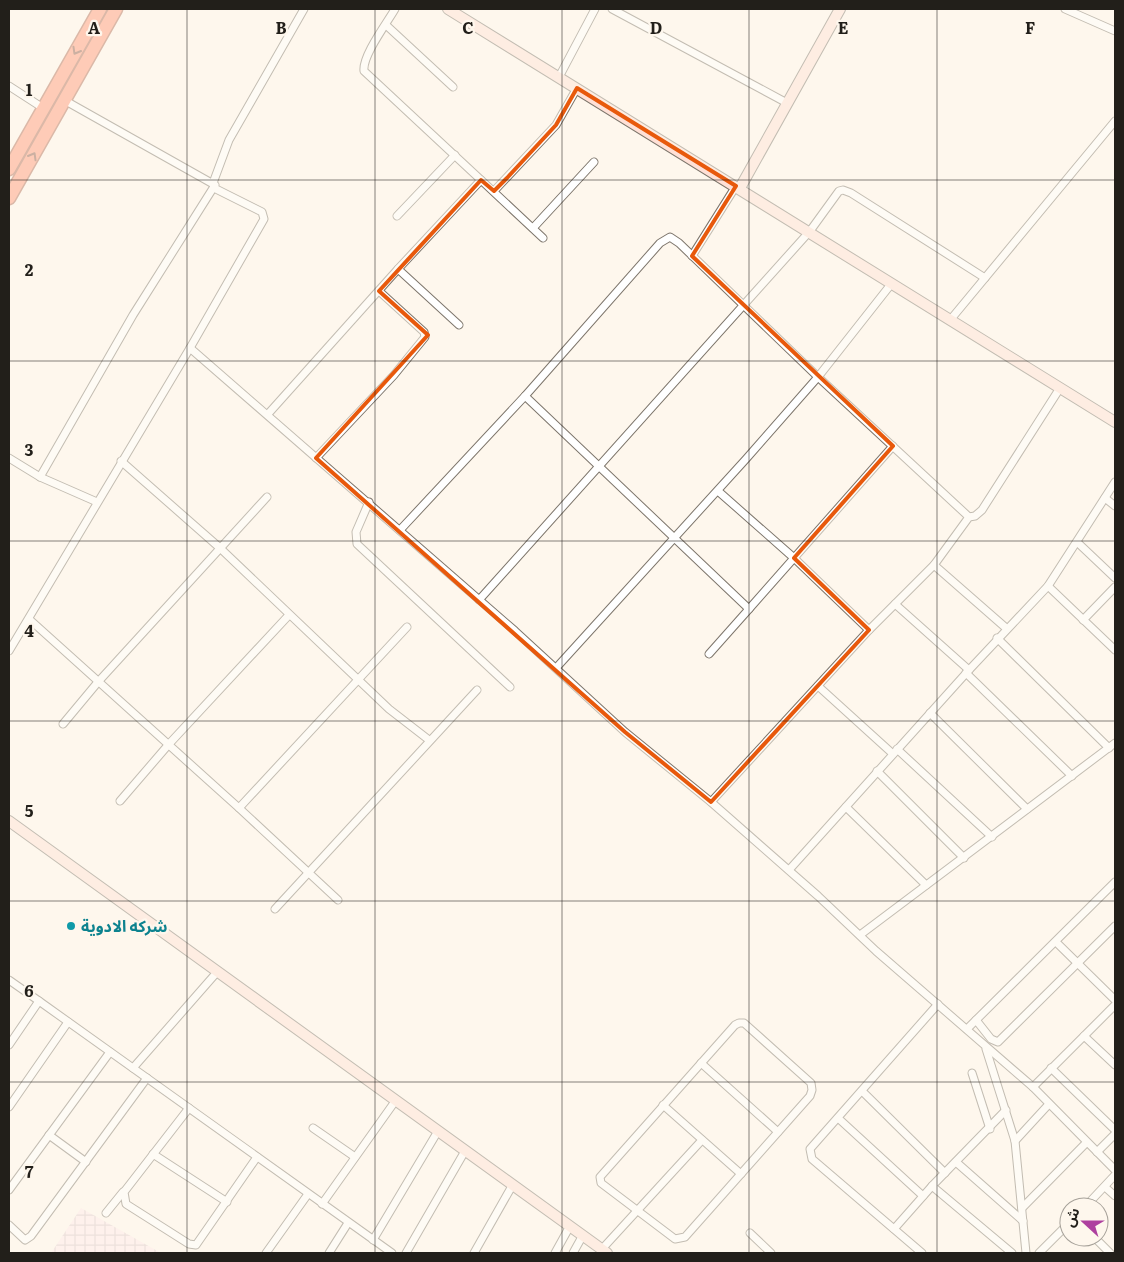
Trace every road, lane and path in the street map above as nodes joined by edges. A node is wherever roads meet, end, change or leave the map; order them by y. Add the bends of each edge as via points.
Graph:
1 (100, 9) edge
2 (116, 9) edge
3 (304, 9) edge
4 (395, 9) edge
5 (448, 9) edge
6 (595, 9) edge
7 (612, 9) edge
8 (840, 9) edge
9 (1065, 9) edge
10 (386, 25) junction
11 (1115, 30) edge
12 (559, 77) junction
13 (9, 86) edge
14 (453, 87) dead end
15 (577, 88) junction
16 (64, 100) junction
17 (787, 103) junction
18 (43, 108) junction
19 (1115, 121) edge
20 (455, 155) junction
21 (594, 162) dead end
22 (9, 169) edge
23 (481, 180) junction
24 (213, 185) junction
25 (738, 187) junction
26 (494, 191) junction
27 (9, 198) edge
28 (397, 216) dead end
29 (533, 228) junction
30 (810, 231) junction
31 (543, 238) dead end
32 (692, 256) junction
33 (398, 269) junction
34 (985, 278) junction
35 (892, 283) junction
36 (379, 291) junction
37 (743, 304) junction
38 (951, 319) junction
39 (459, 325) dead end
40 (190, 348) junction
41 (818, 377) junction
42 (1060, 388) junction
43 (525, 396) junction
44 (268, 414) junction
45 (1115, 422) edge
46 (893, 446) junction
47 (9, 458) edge
48 (316, 458) junction
49 (122, 461) junction
50 (599, 468) junction
51 (40, 477) junction
52 (1115, 482) edge
53 (718, 491) junction
54 (267, 497) dead end
55 (1105, 498) junction
56 (97, 502) junction
57 (369, 502) junction
58 (1115, 506) edge
59 (969, 517) junction
60 (400, 530) junction
61 (674, 538) junction
62 (1076, 542) junction
63 (220, 548) junction
64 (794, 558) junction
65 (934, 565) junction
66 (1115, 578) edge
67 (1048, 586) junction
68 (1115, 587) edge
69 (479, 600) junction
70 (895, 604) junction
71 (749, 609) junction
72 (289, 615) junction
73 (28, 619) junction
74 (1083, 620) junction
75 (407, 627) dead end
76 (1006, 628) junction
77 (869, 630) junction
78 (998, 638) junction
79 (1115, 650) edge
80 (9, 651) edge
81 (709, 654) dead end
82 (556, 668) junction
83 (968, 671) junction
84 (358, 679) junction
85 (98, 682) junction
86 (818, 686) junction
87 (510, 687) dead end
88 (477, 690) dead end
89 (930, 713) junction
90 (62, 724) dead end
91 (429, 740) junction
92 (169, 744) junction
93 (1112, 745) edge
94 (895, 751) junction
95 (877, 771) junction
96 (1072, 776) junction
97 (120, 801) dead end
98 (711, 802) junction
99 (846, 807) junction
100 (240, 808) junction
101 (1027, 809) junction
102 (9, 821) edge
103 (992, 837) junction
104 (964, 858) junction
105 (789, 870) junction
106 (308, 872) junction
107 (1115, 882) edge
108 (926, 885) junction
109 (338, 900) dead end
110 (275, 909) dead end
111 (1115, 926) edge
112 (860, 935) junction
113 (1056, 942) junction
114 (1078, 964) junction
115 (218, 972) junction
116 (9, 980) edge
117 (1115, 1000) edge
118 (39, 1001) junction
119 (938, 1004) junction
120 (1115, 1005) edge
121 (976, 1020) junction
122 (68, 1022) junction
123 (967, 1029) junction
124 (1084, 1036) junction
125 (9, 1045) edge
126 (986, 1048) junction
127 (110, 1052) junction
128 (701, 1062) junction
129 (1115, 1065) edge
130 (132, 1068) junction
131 (1051, 1068) junction
132 (972, 1073) dead end
133 (147, 1078) junction
134 (1033, 1087) junction
135 (862, 1091) junction
136 (396, 1100) junction
137 (1049, 1104) junction
138 (663, 1105) junction
139 (9, 1107) edge
140 (189, 1108) junction
141 (1006, 1110) junction
142 (838, 1118) junction
143 (313, 1128) dead end
144 (990, 1129) junction
145 (1115, 1130) edge
146 (438, 1131) junction
147 (778, 1132) junction
148 (1115, 1134) edge
149 (49, 1135) junction
150 (702, 1140) junction
151 (1015, 1141) junction
152 (1086, 1143) junction
153 (465, 1151) junction
154 (1097, 1152) junction
155 (154, 1154) junction
156 (257, 1157) junction
157 (355, 1157) junction
158 (86, 1162) junction
159 (956, 1162) junction
160 (1115, 1170) edge
161 (945, 1173) junction
162 (741, 1174) junction
163 (1115, 1175) edge
164 (512, 1186) junction
165 (932, 1186) junction
166 (1105, 1187) junction
167 (9, 1190) edge
168 (124, 1192) junction
169 (308, 1194) junction
170 (923, 1196) junction
171 (1115, 1196) edge
172 (1095, 1197) edge
173 (227, 1202) junction
174 (322, 1204) junction
175 (1022, 1208) junction
176 (638, 1210) junction
177 (106, 1213) dead end
178 (1023, 1221) junction
179 (348, 1223) junction
180 (9, 1225) edge
181 (570, 1226) junction
182 (894, 1229) junction
183 (750, 1233) dead end
184 (1059, 1234) edge
185 (583, 1235) junction
186 (373, 1240) junction
187 (605, 1251) edge
188 (1115, 1251) edge
189 (1043, 1252) edge
190 (266, 1253) edge
191 (329, 1253) edge
192 (392, 1253) edge
193 (406, 1253) edge
194 (474, 1253) edge
195 (555, 1253) edge
196 (573, 1253) edge
197 (771, 1253) edge
198 (922, 1253) edge
199 (1012, 1253) edge
200 (1026, 1253) edge
201 (1111, 1253) edge

1 -> 18 highway
2 - 16 highway
3 - 24 street via 229,140
4 - 10 street
5 - 12 street
6 - 12 street
7 - 17 street
8 - 17 street
9 - 11 street
10 - 14 street
10 - 20 street via 366,60 364,71
12 - 15 street
13 - 18 street
15 - 25 street
15 - 26 street via 556,125
16 - 24 street
27 -> 16 highway
17 - 25 street
18 - 22 highway
19 - 34 street
20 - 23 street
20 - 28 street
21 - 29 street
23 - 26 street
23 - 33 street
24 - 40 street via 262,212 264,220
24 - 51 street via 133,315
25 - 30 street
25 - 32 street
26 - 29 street
29 - 31 street
30 - 34 street via 837,194 846,190
30 - 35 street
30 - 37 street
32 - 37 street
32 - 43 street via 673,238 667,238
33 - 36 street
33 - 39 street
34 - 38 street
35 - 38 street
35 - 41 street
36 - 44 street
36 - 48 street via 424,332 425,337
37 - 41 street
37 - 50 street
38 - 42 street
40 - 44 street
40 - 49 street
41 - 46 street
41 - 53 street
42 - 45 street
42 - 59 street via 982,510
43 - 50 street
43 - 60 street
44 - 48 street
46 - 59 street
46 - 64 street
47 - 51 street via 12,463
48 - 57 street
49 - 56 street
49 - 63 street
50 - 61 street
50 - 69 street
51 - 56 street
52 - 55 street
53 - 61 street
53 - 64 street
54 - 63 street
55 - 58 street
55 - 62 street
56 - 73 street
57 - 60 street
57 - 87 street via 356,532 357,544
59 - 65 street
60 - 69 street
61 - 71 street
61 - 82 street
62 - 66 street
62 - 67 street
63 - 72 street
63 - 85 street
64 - 71 street
64 - 77 street
65 - 70 street
65 - 76 street
67 - 74 street
67 - 76 street
68 - 74 street
69 - 82 street
70 - 77 street
70 - 83 street
71 - 81 street
72 - 84 street
72 - 92 street
73 - 80 street
73 - 85 street
74 - 79 street
75 - 84 street
76 - 78 street
77 - 86 street
78 - 83 street
78 - 93 street
82 - 98 street via 625,732
83 - 89 street
83 - 96 street
84 - 91 street
84 - 100 street
85 - 90 street
85 - 92 street
86 - 94 street
86 - 98 street
88 - 91 street
89 - 94 street
89 - 101 street
91 - 106 street
92 - 97 street
92 - 100 street
93 - 96 street
94 - 95 street
94 - 103 street
95 - 99 street
95 - 104 street
96 - 101 street
98 - 105 street
99 - 105 street
99 - 108 street
100 - 106 street
101 - 103 street
102 - 115 street
103 - 104 street
104 - 108 street
105 - 112 street
106 - 109 street
106 - 110 street
107 - 113 street
108 - 112 street
111 - 114 street
112 - 119 street
113 - 114 street
113 - 121 street
114 - 117 street
114 - 121 street via 998,1042 991,1040
115 - 130 street
115 - 136 street
116 - 118 street
118 - 122 street
118 - 125 street
119 - 123 street
119 - 135 street
120 - 124 street
121 - 123 street
122 - 127 street
122 - 139 street
123 - 126 street
124 - 129 street
124 - 131 street
126 - 134 street
126 - 141 street
127 - 130 street
127 - 149 street
128 - 138 street
128 - 147 street
128 - 147 street via 734,1025 744,1023 811,1083 810,1096
130 - 133 street
131 - 134 street
131 - 145 street
132 - 144 street
133 - 140 street
133 - 158 street
134 - 137 street
135 - 142 street
135 - 161 street
136 - 146 street
136 - 157 street
137 - 151 street
137 - 152 street
138 - 150 street
138 - 176 street via 600,1177 601,1182
140 - 155 street
140 - 156 street
141 - 144 street
141 - 151 street
142 - 170 street
142 - 182 street via 809,1154
143 - 157 street
144 - 159 street
146 - 153 street
146 - 186 street
147 - 162 street
148 - 154 street
149 - 158 street
149 - 167 street
150 - 162 street
150 - 176 street
151 - 175 street
152 - 154 street
152 - 175 street
153 - 164 street
153 - 193 street
154 - 160 street
155 - 168 street
155 - 173 street
156 - 169 street
156 - 173 street
157 - 174 street
158 - 180 street via 29,1239 22,1239
159 - 161 street
159 - 178 street
161 - 165 street
162 - 176 street via 680,1240
163 - 166 street
164 - 181 street
164 - 194 street
165 - 170 street
165 - 199 street
166 - 171 street
166 - 172 street
168 - 173 street via 126,1204 192,1245 200,1242
168 - 177 street
169 - 174 street
169 - 190 street
170 - 182 street
174 - 179 street
175 - 178 street
176 - 187 street
178 - 200 street
179 - 186 street
179 - 191 street
181 - 185 street
181 - 195 street
182 - 198 street
183 - 197 street
184 - 189 street
185 - 187 street
185 - 196 street
186 - 192 street
188 - 201 street

